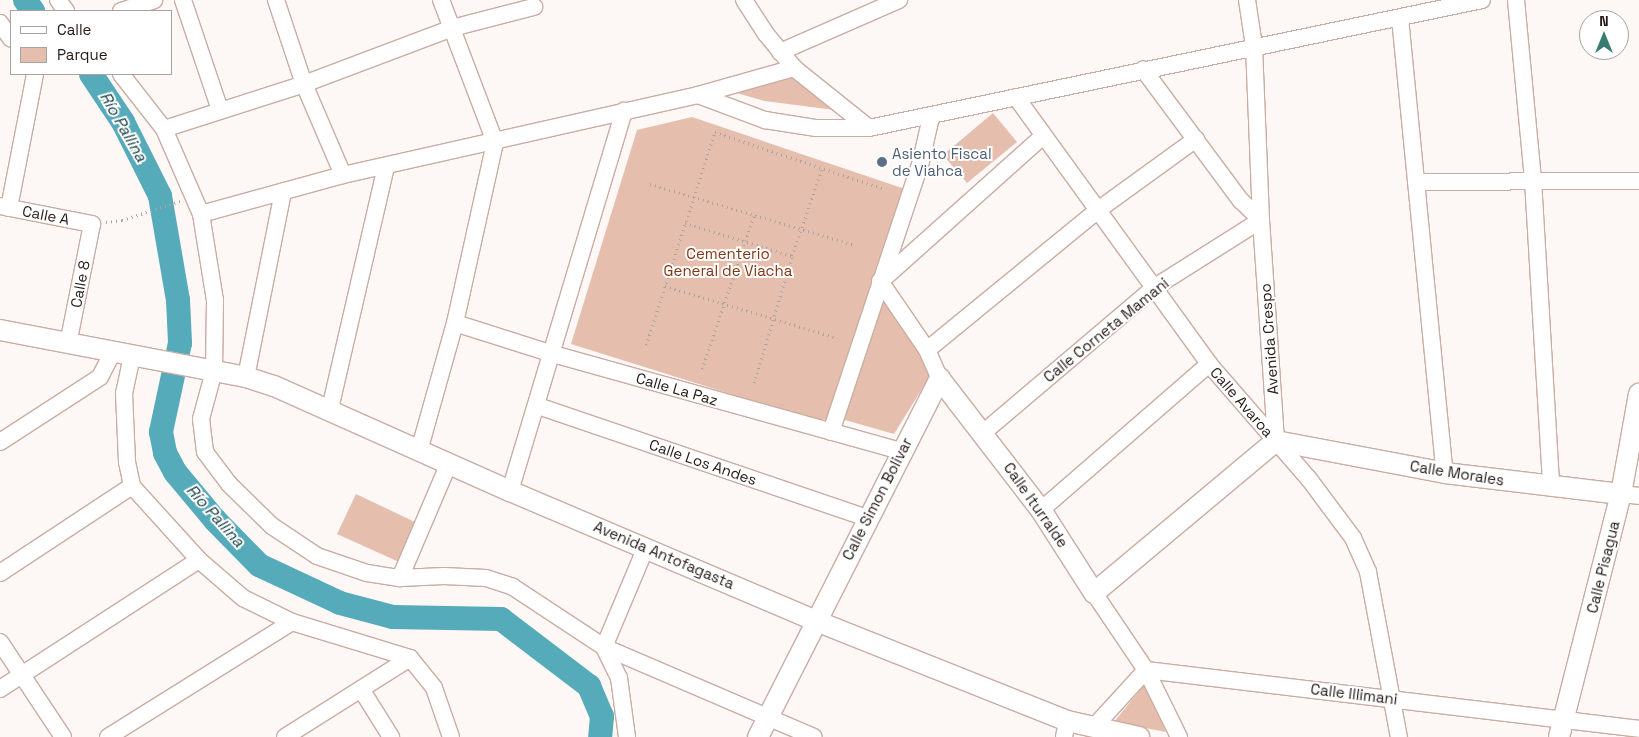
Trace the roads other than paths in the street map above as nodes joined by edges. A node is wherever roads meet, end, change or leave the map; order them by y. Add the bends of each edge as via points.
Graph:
1 (154, 0) edge
2 (183, 0) edge
3 (276, 0) edge
4 (441, 0) edge
5 (744, 0) edge
6 (1247, 0) edge
7 (1482, 0) edge
8 (1516, 0) edge
9 (889, 1) edge
10 (534, 6) dead end
11 (124, 10) edge
12 (1400, 18) junction
13 (0, 23) edge
14 (452, 28) junction
15 (10, 38) edge
16 (1254, 46) junction
17 (780, 52) junction
18 (794, 68) junction
19 (1143, 69) junction
20 (35, 75) edge
21 (121, 75) edge
22 (304, 84) junction
23 (698, 95) junction
24 (1016, 97) junction
25 (220, 110) junction
26 (624, 111) junction
27 (931, 117) junction
28 (869, 128) junction
29 (164, 129) junction
30 (1044, 135) junction
31 (1196, 139) junction
32 (495, 142) junction
33 (386, 166) junction
34 (343, 175) junction
35 (1533, 180) junction
36 (1639, 181) edge
37 (1416, 182) junction
38 (284, 192) junction
39 (4, 207) edge
40 (1098, 210) junction
41 (201, 214) junction
42 (1261, 220) junction
43 (92, 224) joint
44 (880, 282) junction
45 (1155, 287) junction
46 (455, 323) junction
47 (0, 330) edge
48 (68, 344) junction
49 (927, 350) junction
50 (553, 354) junction
51 (132, 356) junction
52 (1209, 364) junction
53 (214, 371) junction
54 (246, 377) junction
55 (940, 379) junction
56 (1639, 394) edge
57 (538, 406) junction
58 (330, 409) junction
59 (831, 432) junction
60 (984, 432) junction
61 (1276, 441) junction
62 (0, 442) edge
63 (419, 451) junction
64 (901, 451) junction
65 (449, 463) junction
66 (1445, 473) junction
67 (132, 486) junction
68 (1551, 487) junction
69 (510, 491) junction
70 (1630, 496) edge
71 (1041, 510) junction
72 (867, 518) junction
73 (646, 547) junction
74 (199, 560) junction
75 (0, 573) edge
76 (400, 578) junction
77 (1094, 593) junction
78 (816, 621) junction
79 (292, 622) junction
80 (0, 642) edge
81 (604, 647) junction
82 (410, 658) junction
83 (1146, 670) junction
84 (22, 675) junction
85 (0, 689) edge
86 (361, 689) junction
87 (1394, 699) junction
88 (768, 717) junction
89 (1094, 727) junction
90 (1065, 729) edge
91 (1562, 729) edge
92 (1639, 729) edge
93 (62, 737) edge
94 (108, 737) edge
95 (285, 737) edge
96 (391, 737) edge
97 (450, 737) edge
98 (627, 737) edge
99 (758, 737) edge
100 (814, 737) edge
101 (1139, 737) edge
102 (1180, 737) edge
103 (1399, 737) edge

1 - 11 street
2 - 25 street
3 - 22 street
4 - 14 street
5 - 17 street
6 - 16 street, Avenida Crespo
7 - 12 street
8 - 35 street
9 - 17 street
10 - 14 street
12 - 16 street
12 - 37 street
13 - 15 street
14 - 22 street
14 - 32 street
16 - 19 street
16 - 42 street, Avenida Crespo
17 - 18 street
18 - 23 street
18 - 28 street
19 - 24 street
19 - 31 street
20 - 39 street
21 - 29 street
22 - 25 street
22 - 34 street
23 - 26 street
23 - 28 street via 765,120 816,128
24 - 27 street
24 - 30 street, Calle Avaroa
25 - 29 street
26 - 32 street
26 - 50 street
27 - 28 street
27 - 44 street via 921,161
29 - 41 street
30 - 40 street, Calle Avaroa
30 - 44 street
31 - 40 street
31 - 42 street via 1241,201
32 - 33 street
32 - 46 street
33 - 34 street
33 - 58 street
34 - 38 street
35 - 36 street
35 - 37 street
35 - 68 street
37 - 66 street
38 - 41 street
38 - 54 street
39 - 43 street, Calle A
40 - 45 street, Calle Avaroa
40 - 49 street
41 - 53 street via 215,300
42 - 45 street, Calle Corneta Mamani
42 - 61 street, Avenida Crespo
43 - 48 street, Calle 8
44 - 49 street, Calle Iturralde
44 - 59 street
45 - 52 street, Calle Avaroa
45 - 60 street, Calle Corneta Mamani
46 - 50 street, Calle La Paz
46 - 63 street
47 - 48 main road, Avenida Antofagasta
48 - 51 main road, Avenida Antofagasta
49 - 55 street, Calle Iturralde
50 - 57 street
50 - 59 street, Calle La Paz
51 - 53 main road, Avenida Antofagasta
51 - 62 street
51 - 67 street via 124,393 127,462
52 - 61 street, Calle Avaroa
52 - 71 street
53 - 54 main road, Avenida Antofagasta
53 - 76 street via 201,419 205,452 229,484 272,526 317,556 367,574
54 - 58 main road, Avenida Antofagasta
55 - 60 main road, Calle Iturralde
55 - 64 main road, Calle Simon Bolivar
56 - 70 main road, Calle Pisagua
57 - 69 street
57 - 72 street, Calle Los Andes
58 - 63 main road, Avenida Antofagasta
59 - 64 street, Calle La Paz
60 - 71 main road, Calle Iturralde
61 - 66 main road, Calle Morales
61 - 77 main road
61 - 87 street, Calle Avaroa via 1353,538 1368,572
63 - 65 main road, Avenida Antofagasta
64 - 72 main road, Calle Simon Bolivar
65 - 69 main road, Avenida Antofagasta
65 - 76 street
66 - 68 main road, Calle Morales
67 - 74 street
67 - 75 street
68 - 70 main road, Calle Morales
69 - 73 main road, Avenida Antofagasta
70 - 91 main road, Calle Pisagua
71 - 77 main road, Calle Iturralde
72 - 78 main road, Calle Simon Bolivar
73 - 78 main road, Avenida Antofagasta
73 - 81 street
74 - 79 street via 243,598
74 - 84 street
76 - 81 street via 486,578 513,587
77 - 83 street, Calle Iturralde
78 - 88 main road, Calle Simon Bolivar
78 - 90 main road, Avenida Antofagasta
79 - 82 street
79 - 94 street
80 - 84 street
81 - 88 street
81 - 98 street via 619,678
82 - 86 street
82 - 97 street via 434,688
83 - 87 street, Calle Illimani
83 - 89 street
83 - 102 street, Calle Iturralde
84 - 85 street
84 - 93 street
86 - 95 street
86 - 96 street
87 - 91 street, Calle Illimani
87 - 103 street, Calle Avaroa
88 - 99 main road, Calle Simon Bolivar
88 - 100 street
89 - 90 main road, Avenida Antofagasta
89 - 101 main road, Avenida Antofagasta
91 - 92 street, Calle Illimani

